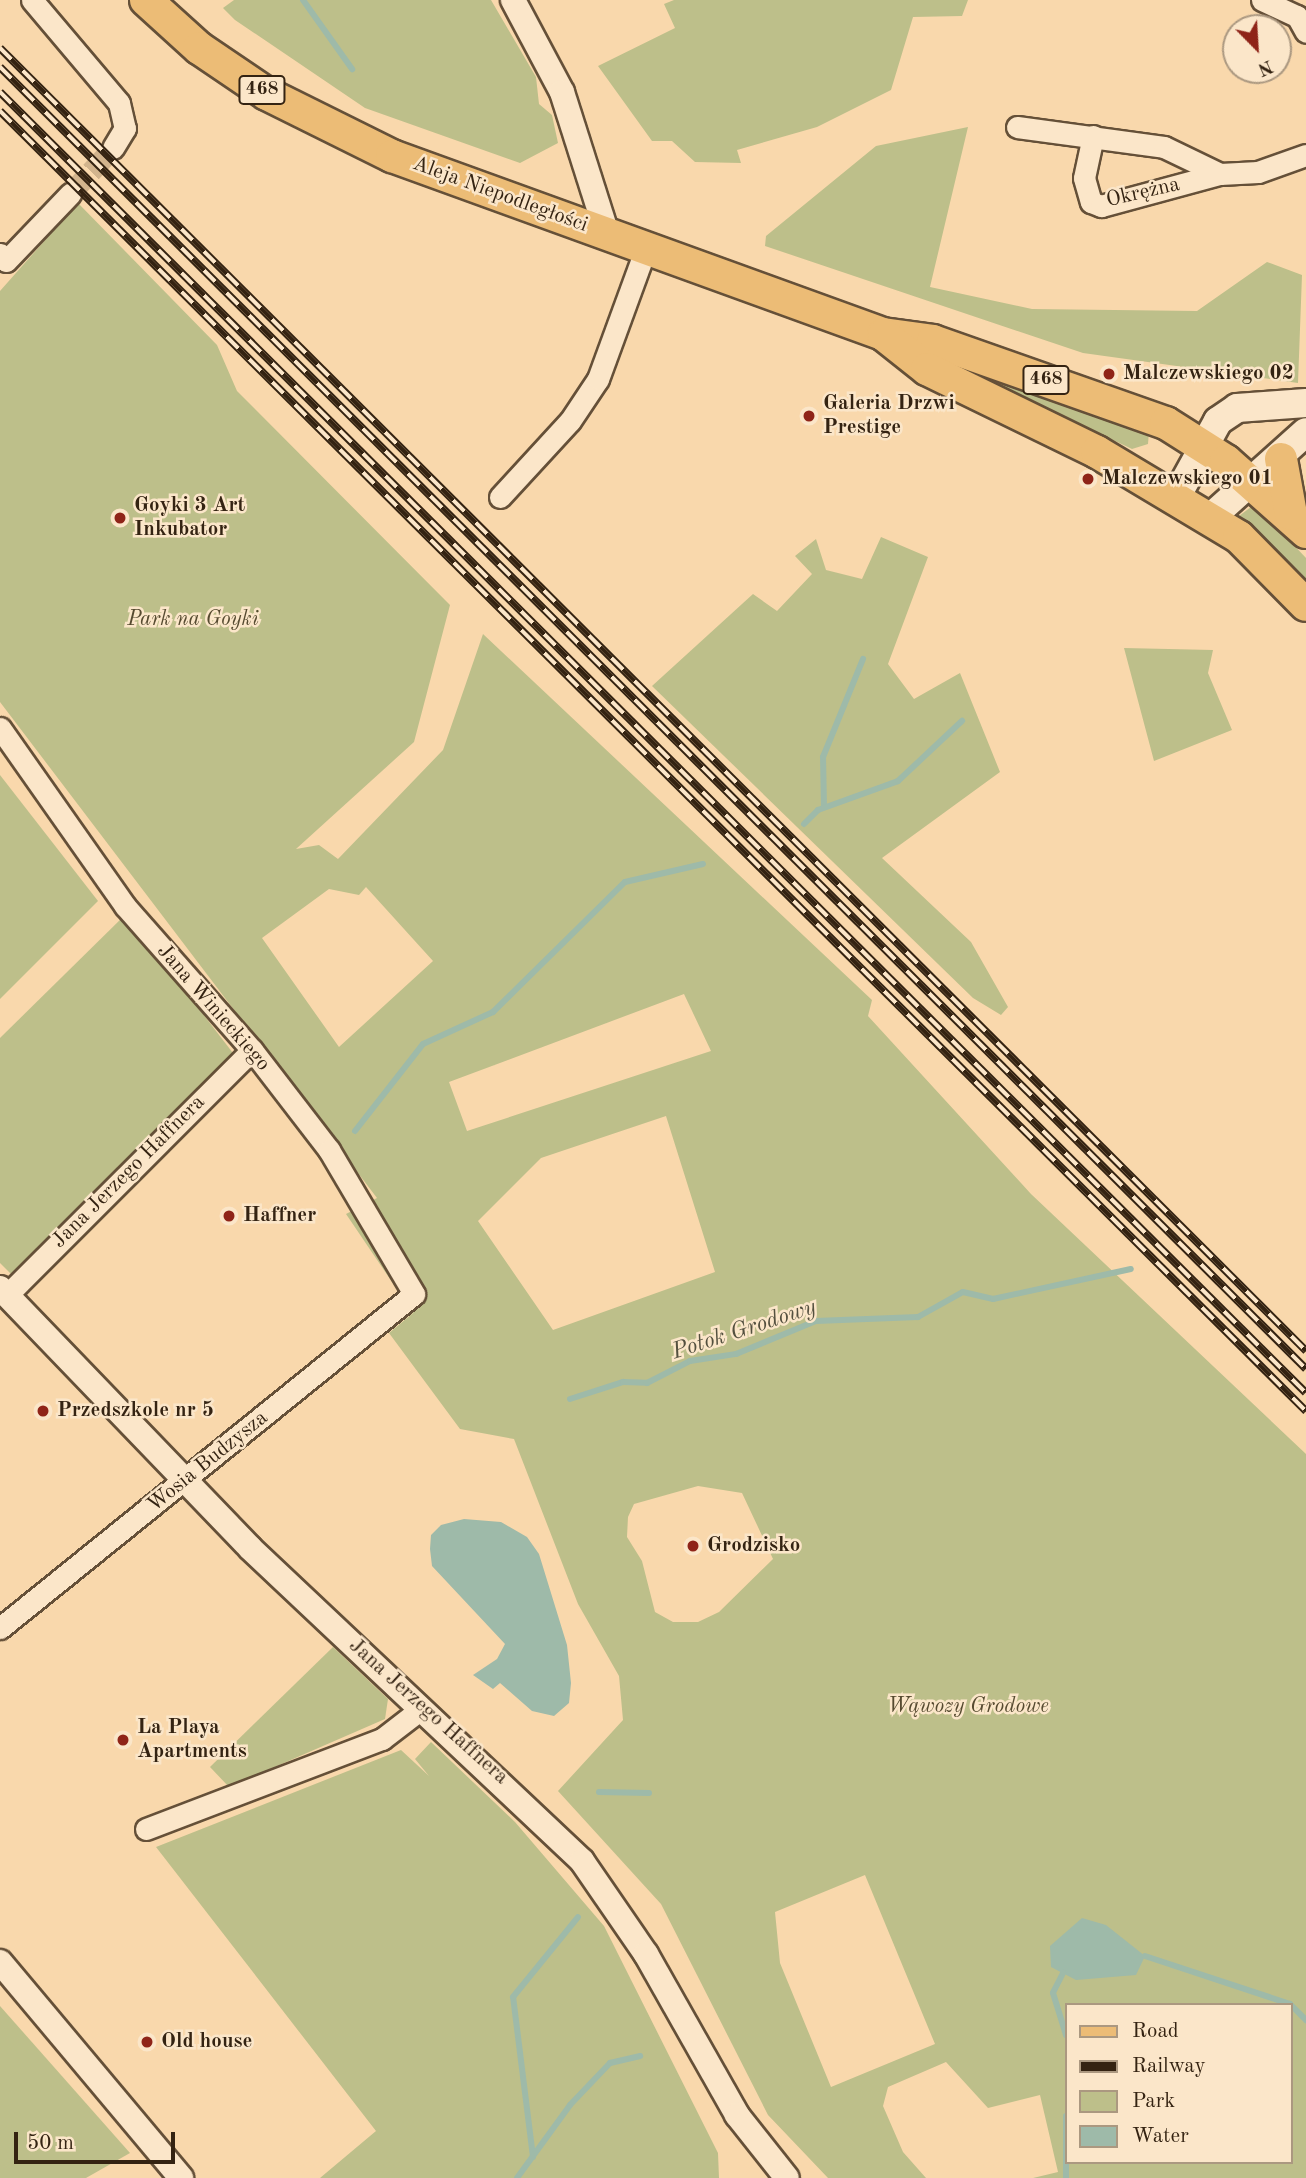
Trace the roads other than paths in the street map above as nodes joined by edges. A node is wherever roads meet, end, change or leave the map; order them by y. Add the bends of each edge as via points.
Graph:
1 (32, 0) edge
2 (146, 0) edge
3 (513, 0) edge
4 (1262, 0) edge
5 (1303, 19) edge
6 (1017, 127) dead end
7 (1093, 136) junction
8 (113, 148) tunnel mouth
9 (1306, 155) edge
10 (1220, 174) junction
11 (70, 194) tunnel mouth
12 (607, 234) junction
13 (646, 248) junction
14 (3, 258) edge
15 (883, 334) junction
16 (1306, 403) edge
17 (1306, 432) edge
18 (1201, 445) junction
19 (1281, 459) junction
20 (1254, 483) junction
21 (500, 497) dead end
22 (1175, 499) junction
23 (1209, 519) junction
24 (1298, 523) edge
25 (1306, 605) edge
26 (0, 728) edge
27 (252, 1050) junction
28 (4, 1292) edge
29 (414, 1294) joint
30 (188, 1479) junction
31 (0, 1628) edge
32 (421, 1709) junction
33 (146, 1829) dead end
34 (0, 1962) edge
35 (784, 2177) edge
36 (181, 2178) edge

1 - 8 street via 120,103 125,128
2 - 12 main road, Aleja Niepodległości / 468 via 199,48 328,127
3 - 12 street via 562,92
4 - 5 street
6 - 7 street, Okrężna
7 - 10 street, Okrężna via 1164,147
7 - 10 street, Okrężna via 1084,178 1091,202 1101,206
9 - 10 street, Okrężna via 1258,172
11 - 14 street
12 - 13 main road, Aleja Niepodległości / 468
13 - 15 main road, Aleja Niepodległości / 468
13 - 21 street via 598,379 570,421
15 - 18 main road, Aleja Niepodległości / 468 via 933,341 1090,395 1166,423
15 - 22 main road, Aleja Niepodległości / 468 via 927,369
16 - 18 main road via 1237,408
17 - 19 main road
18 - 20 main road, Aleja Niepodległości / 468
18 - 22 main road
19 - 20 main road
19 - 24 main road
20 - 23 main road
20 - 24 main road, Aleja Niepodległości / 468
22 - 23 main road, Aleja Niepodległości / 468
23 - 25 main road, Aleja Niepodległości / 468 via 1278,571
26 - 27 street, Jana Winieckiego via 125,906
27 - 28 street, Jana Jerzego Haffnera
27 - 29 street, Jana Winieckiego via 355,1186
28 - 30 street, Jana Jerzego Haffnera
29 - 30 street, Wosia Budzysza
30 - 31 street, Wosia Budzysza
30 - 32 street, Jana Jerzego Haffnera via 250,1548
32 - 33 street via 382,1739
32 - 35 street, Jana Jerzego Haffnera via 515,1791 594,1876 646,1954 737,2115
34 - 36 street

